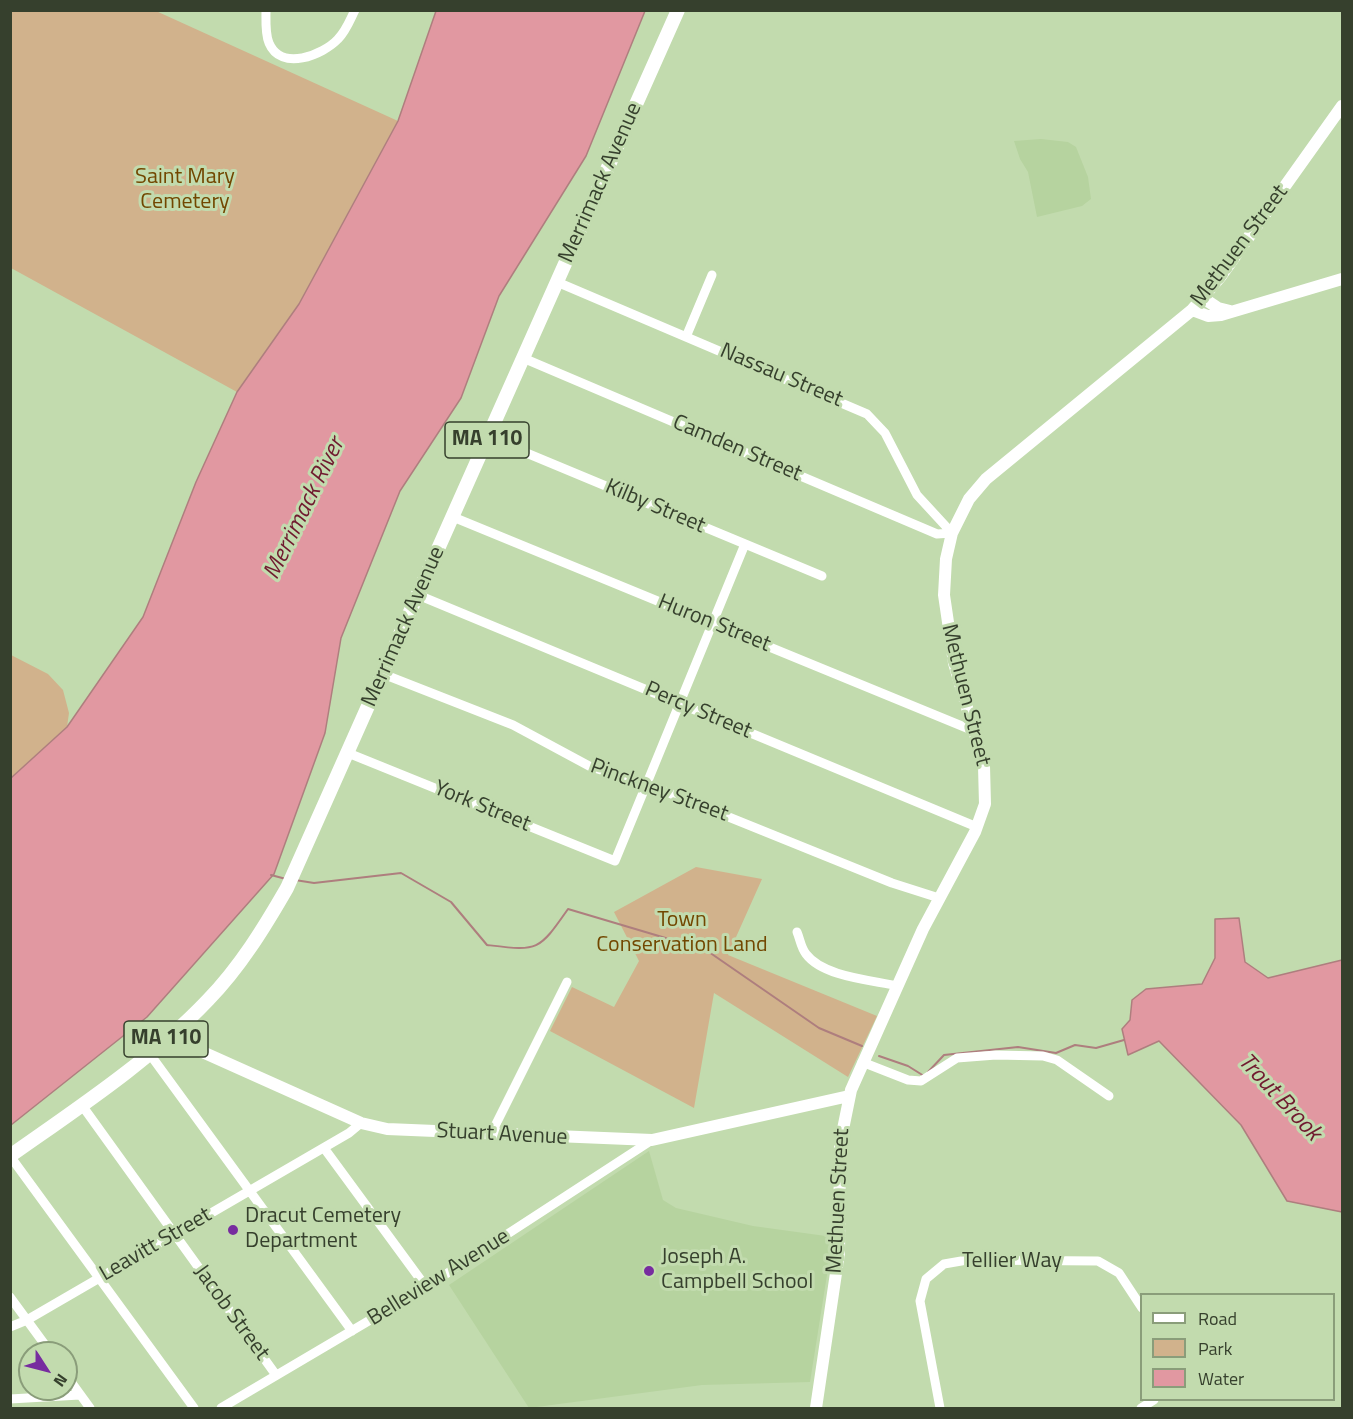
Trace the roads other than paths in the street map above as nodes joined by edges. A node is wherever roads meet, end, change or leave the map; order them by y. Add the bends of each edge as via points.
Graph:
1 (266, 10) edge
2 (355, 10) edge
3 (678, 10) edge
4 (1342, 106) edge
5 (712, 275) dead end
6 (1342, 279) edge
7 (557, 282) junction
8 (1203, 298) junction
9 (1192, 310) junction
10 (1230, 311) junction
11 (686, 337) junction
12 (523, 358) junction
13 (488, 437) junction
14 (453, 517) junction
15 (952, 533) junction
16 (745, 544) junction
17 (822, 576) dead end
18 (418, 595) junction
19 (712, 623) junction
20 (383, 674) junction
21 (680, 703) junction
22 (974, 731) junction
23 (348, 753) junction
24 (647, 784) junction
25 (977, 827) junction
26 (939, 898) junction
27 (797, 932) dead end
28 (567, 982) dead end
29 (898, 986) junction
30 (169, 1037) junction
31 (149, 1053) junction
32 (862, 1062) junction
33 (849, 1096) junction
34 (1109, 1096) dead end
35 (81, 1104) junction
36 (361, 1123) junction
37 (491, 1134) junction
38 (652, 1140) junction
39 (324, 1148) junction
40 (10, 1156) edge
41 (250, 1191) junction
42 (175, 1234) junction
43 (99, 1278) junction
44 (426, 1287) junction
45 (10, 1297) edge
46 (1140, 1305) edge
47 (27, 1320) junction
48 (10, 1327) edge
49 (352, 1331) junction
50 (42, 1341) edge
51 (276, 1375) junction
52 (78, 1392) edge
53 (80, 1395) junction
54 (10, 1399) edge
55 (90, 1408) edge
56 (194, 1408) edge
57 (221, 1408) edge
58 (816, 1408) edge
59 (940, 1408) edge

1 - 2 street via 268,41 279,55 288,58 324,51 344,32
3 - 7 main road, Merrimack Avenue / MA 110
4 - 8 street, Methuen Street
5 - 11 street
6 - 10 street
7 - 11 street, Nassau Street
7 - 12 main road, Merrimack Avenue / MA 110
8 - 9 street, Methuen Street
8 - 10 street
9 - 10 street via 1208,316
9 - 15 street, Methuen Street via 986,479 969,499
11 - 15 street, Nassau Street via 867,414 885,433 917,495
12 - 13 main road, Merrimack Avenue / MA 110
12 - 15 street, Camden Street via 937,534
13 - 14 main road, Merrimack Avenue / MA 110
13 - 16 street, Kilby Street
14 - 18 main road, Merrimack Avenue / MA 110
14 - 19 street, Huron Street
15 - 22 street, Methuen Street via 944,572 945,609 954,663
16 - 17 street, Kilby Street
16 - 19 street
18 - 20 main road, Merrimack Avenue / MA 110
18 - 21 street, Percy Street
19 - 21 street
19 - 22 street, Huron Street
20 - 23 main road, Merrimack Avenue / MA 110
20 - 24 street, Pinckney Street via 521,729 591,767
21 - 24 street
21 - 25 street, Percy Street
22 - 25 street, Methuen Street via 985,779 985,804
23 - 24 street, York Street via 615,861
23 - 30 main road, Merrimack Avenue / MA 110 via 287,888 230,974 210,999
24 - 26 street, Pinckney Street via 892,883
25 - 26 street, Methuen Street
26 - 29 street, Methuen Street
27 - 29 street via 807,956 830,969
28 - 37 street
29 - 32 street, Methuen Street
30 - 31 main road, Merrimack Avenue / MA 110
30 - 36 street, Stuart Avenue
31 - 35 main road, Merrimack Avenue / MA 110
31 - 41 street
32 - 33 street, Methuen Street
32 - 34 street via 908,1080 921,1081 957,1058 1043,1056 1057,1059
33 - 38 street, Stuart Avenue
33 - 58 street, Methuen Street via 839,1161 838,1253
35 - 40 main road, Merrimack Avenue / MA 110
35 - 42 street, Jacob Street
36 - 37 street, Stuart Avenue via 387,1129
36 - 39 street, Leavitt Street
37 - 38 street, Stuart Avenue
38 - 44 street, Belleview Avenue
39 - 41 street, Leavitt Street
39 - 44 street
40 - 43 street
41 - 42 street, Leavitt Street
41 - 49 street
42 - 43 street, Leavitt Street
42 - 51 street, Jacob Street
43 - 47 street, Leavitt Street
43 - 56 street
44 - 49 street, Belleview Avenue
45 - 47 street
46 - 59 street, Tellier Way via 1119,1273 1098,1261 967,1260 944,1264 926,1279 920,1300
47 - 48 street, Leavitt Street
47 - 50 street
49 - 51 street, Belleview Avenue
51 - 57 street, Belleview Avenue
52 - 53 street
53 - 54 street
53 - 55 street

